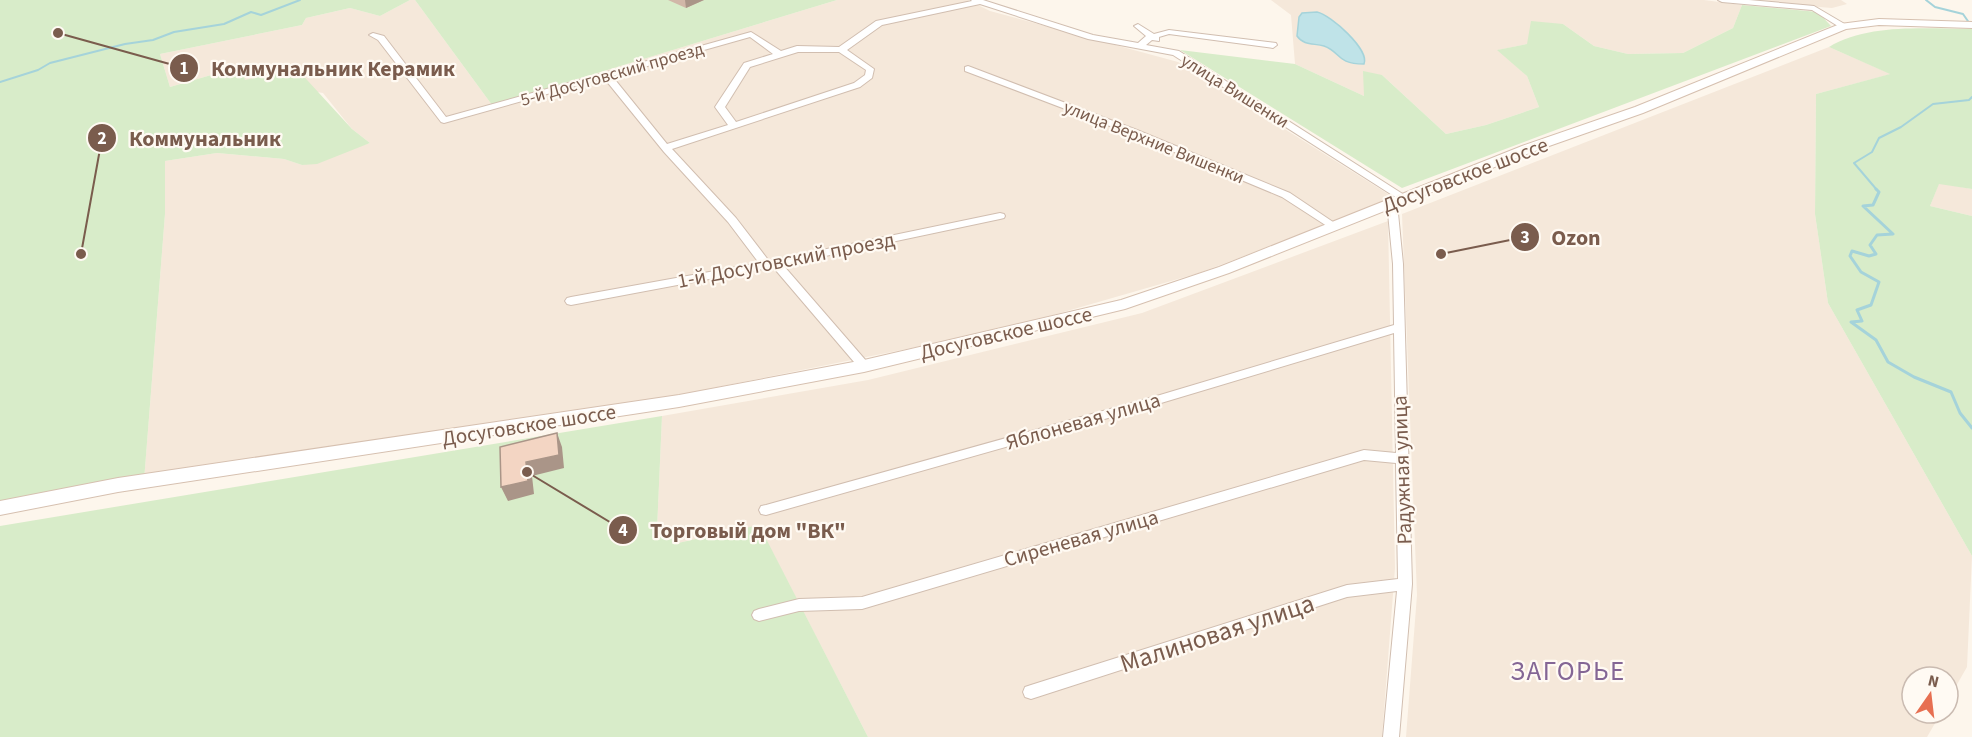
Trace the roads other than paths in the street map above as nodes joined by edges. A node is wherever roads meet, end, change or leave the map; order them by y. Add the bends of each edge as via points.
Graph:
1 (992, 0) edge
2 (1722, 0) edge
3 (977, 1) edge
4 (1000, 10) junction
5 (1969, 25) edge
6 (1138, 26) dead end
7 (1844, 26) junction
8 (374, 35) dead end
9 (1152, 37) junction
10 (1273, 45) dead end
11 (1138, 47) junction
12 (841, 50) junction
13 (1177, 54) junction
14 (780, 55) junction
15 (968, 69) dead end
16 (606, 74) junction
17 (733, 125) junction
18 (666, 148) junction
19 (1398, 201) junction
20 (1000, 216) dead end
21 (1334, 226) junction
22 (771, 264) junction
23 (571, 301) dead end
24 (1399, 327) junction
25 (864, 366) junction
26 (1402, 459) junction
27 (0, 508) edge
28 (766, 510) dead end
29 (1405, 584) junction
30 (759, 615) dead end
31 (1031, 692) dead end
32 (1391, 737) edge

1 - 4 street
2 - 7 street via 1814,8
3 - 4 street, улица Вишенки
3 - 12 street via 879,23
4 - 11 street, улица Вишенки
5 - 7 main road, Досуговское шоссе via 1879,22
6 - 9 street
7 - 19 main road, Досуговское шоссе via 1639,110 1527,149
8 - 16 street, 5-й Досуговский проезд via 381,38 444,120
9 - 10 street via 1168,32
9 - 11 street
9 - 13 street
11 - 13 street, улица Вишенки
12 - 14 street via 797,49
12 - 17 street via 864,63 870,69 869,76 857,85
13 - 19 street, улица Вишенки
14 - 16 street, 5-й Досуговский проезд via 751,34
14 - 17 street via 747,65 720,107
15 - 21 street, улица Верхние Вишенки via 1286,195
16 - 18 street
17 - 18 street
18 - 22 street
19 - 21 main road, Досуговское шоссе
19 - 24 street, Радужная улица
20 - 22 street, 1-й Досуговский проезд
21 - 25 main road, Досуговское шоссе via 1125,304
22 - 23 street, 1-й Досуговский проезд
22 - 25 street
24 - 26 street, Радужная улица
24 - 28 street, Яблоневая улица via 1161,399
25 - 27 main road, Досуговское шоссе via 680,402 118,485
26 - 29 street, Радужная улица
26 - 30 street, Сиреневая улица via 1364,455 862,603 799,605
29 - 31 street, Малиновая улица via 1347,591
29 - 32 street, Радужная улица

